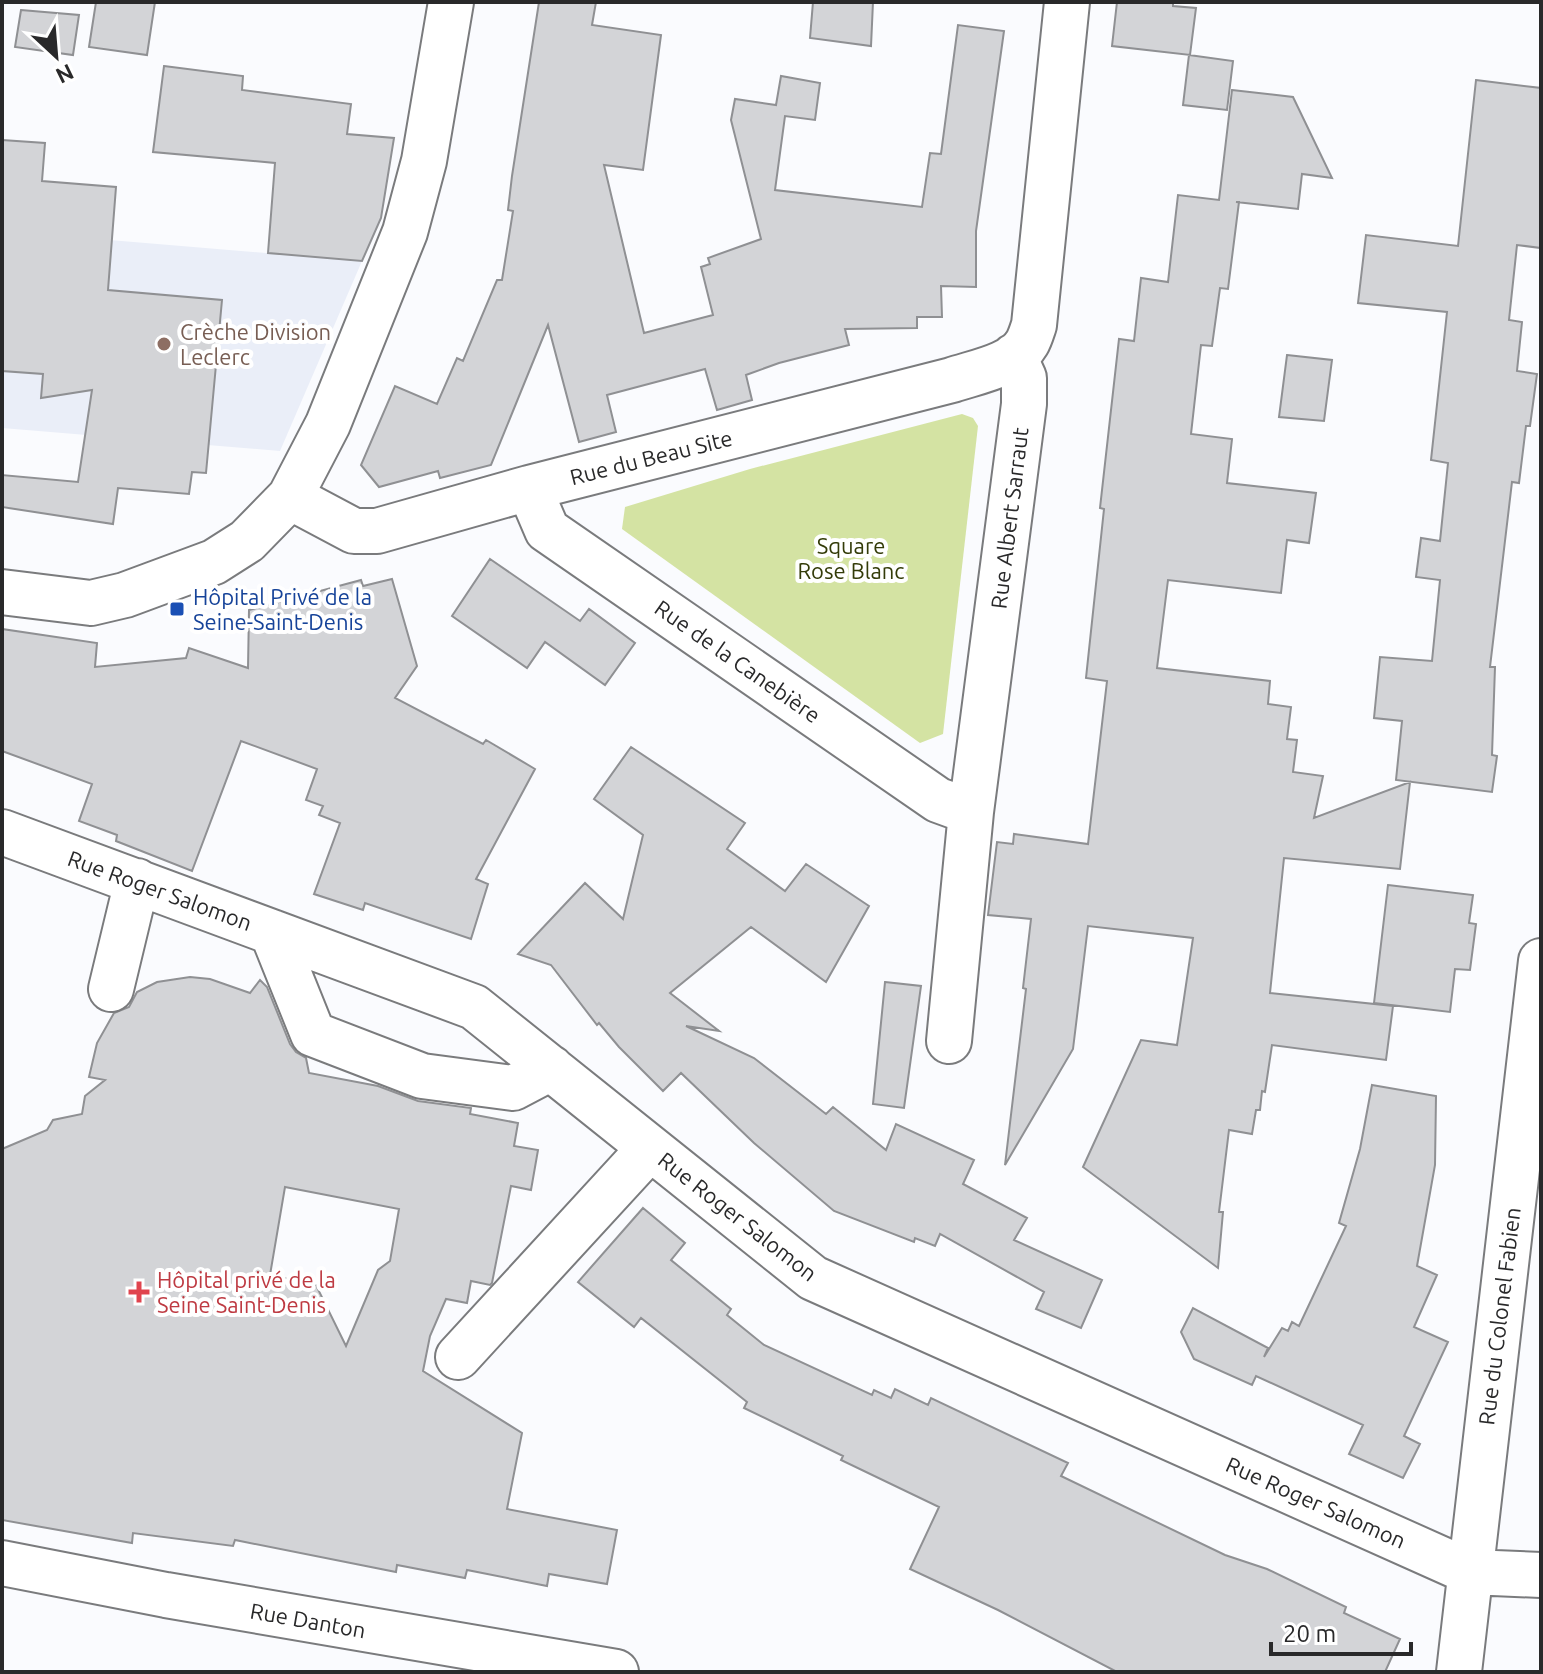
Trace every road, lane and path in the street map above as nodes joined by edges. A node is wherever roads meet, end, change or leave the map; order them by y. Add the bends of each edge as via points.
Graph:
1 (451, 2) edge
2 (1067, 2) edge
3 (1014, 356) junction
4 (529, 488) junction
5 (290, 497) junction
6 (2, 592) edge
7 (971, 812) junction
8 (2, 832) edge
9 (137, 881) junction
10 (272, 932) junction
11 (1541, 961) edge
12 (111, 989) dead end
13 (949, 1041) dead end
14 (1536, 1042) edge
15 (551, 1068) junction
16 (650, 1148) junction
17 (458, 1357) dead end
18 (2, 1563) edge
19 (1470, 1572) junction
20 (1541, 1575) edge
21 (616, 1672) edge
22 (1459, 1672) edge

1 - 5 street via 424,161 405,232 328,424
2 - 3 street via 1034,325 1026,346
3 - 4 street, Rue du Beau Site via 952,380
3 - 7 street, Rue Albert Sarraut via 1024,378 1024,404
4 - 5 street, Rue du Beau Site via 377,531 354,531
4 - 7 street, Rue de la Canebière via 547,530 938,800
5 - 6 street via 247,541 214,562 125,595 91,603
7 - 13 street, Rue Albert Sarraut
8 - 9 street, Rue Roger Salomon
9 - 10 street, Rue Roger Salomon
9 - 12 street
10 - 15 street, Rue Roger Salomon via 474,1007
10 - 15 street via 313,1034 422,1076 513,1088
11 - 14 street, Rue du Colonel Fabien
14 - 19 street, Rue du Colonel Fabien
15 - 16 street, Rue Roger Salomon
16 - 17 street
16 - 19 street, Rue Roger Salomon via 813,1278
18 - 21 street, Rue Danton
19 - 20 street, Rue Roger Salomon
19 - 22 street, Rue du Colonel Fabien

